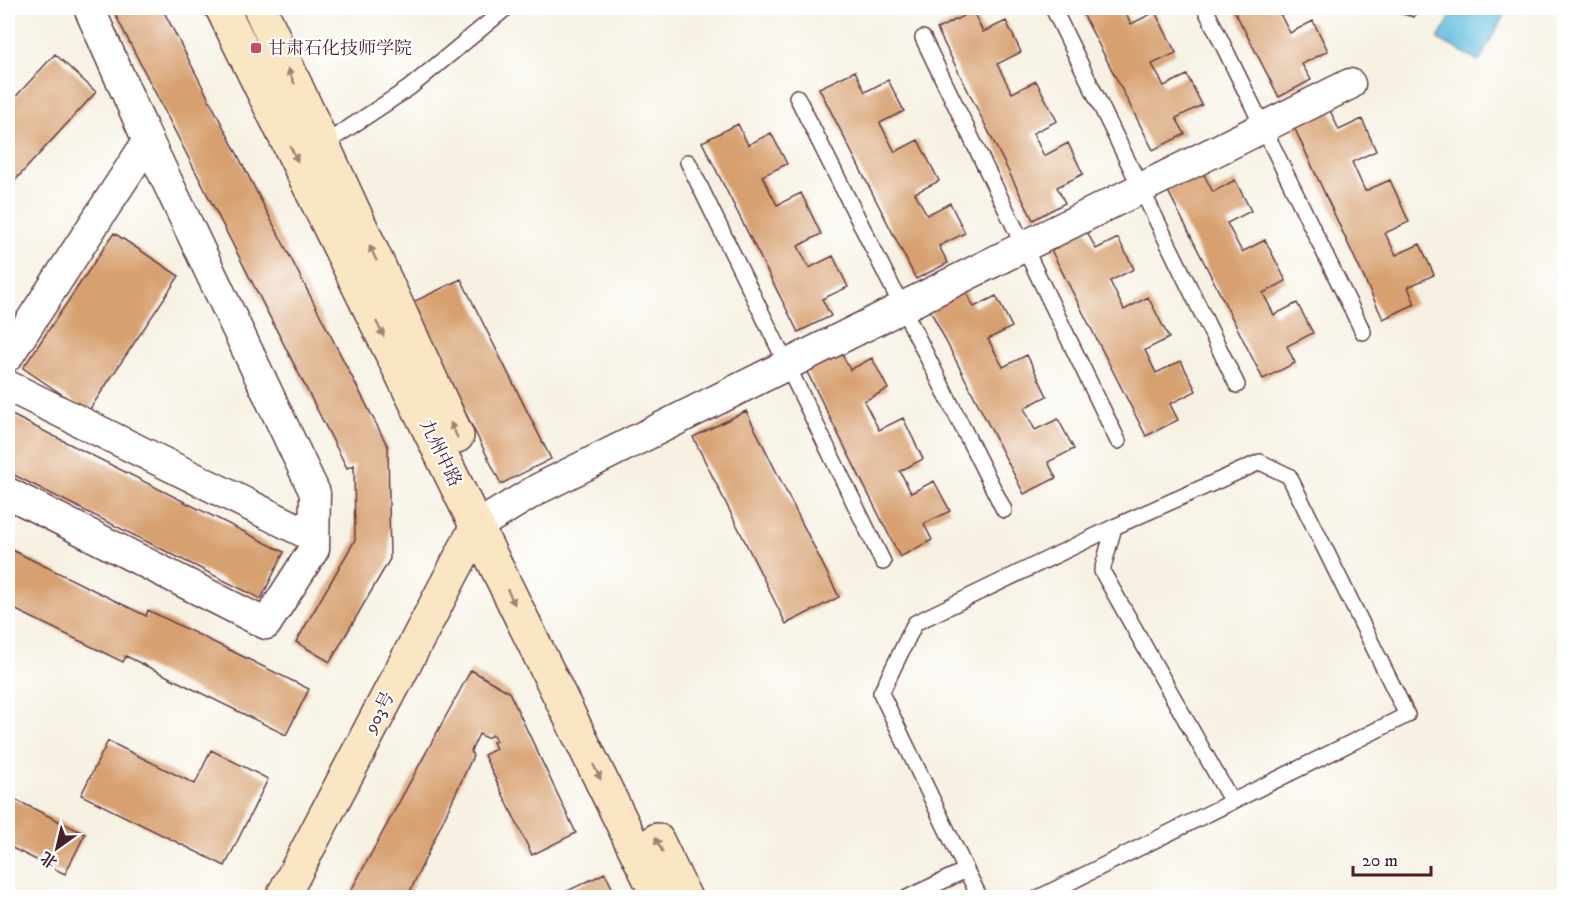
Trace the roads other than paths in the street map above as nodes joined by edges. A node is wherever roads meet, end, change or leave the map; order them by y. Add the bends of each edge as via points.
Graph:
1 (88, 8) edge
2 (222, 8) edge
3 (260, 8) edge
4 (506, 8) edge
5 (1053, 8) edge
6 (1205, 8) edge
7 (923, 38) dead end
8 (1350, 84) dead end
9 (797, 97) dead end
10 (1263, 128) junction
11 (148, 141) junction
12 (323, 145) junction
13 (688, 162) dead end
14 (1141, 189) junction
15 (1024, 247) junction
16 (903, 307) junction
17 (1363, 332) dead end
18 (8, 356) edge
19 (787, 365) junction
20 (1237, 385) dead end
21 (8, 386) edge
22 (1118, 441) dead end
23 (8, 493) edge
24 (1004, 510) dead end
25 (1114, 527) junction
26 (491, 534) junction
27 (314, 537) junction
28 (883, 562) dead end
29 (1232, 802) junction
30 (966, 870) junction
31 (282, 897) edge
32 (304, 897) edge
33 (659, 897) edge
34 (685, 897) edge
35 (907, 897) edge
36 (980, 897) edge
37 (1038, 897) edge

1 - 11 street
2 -> 26 street, 九州中路
12 -> 3 street
4 - 12 lane via 409,88
5 - 14 lane
6 - 10 lane
7 - 15 lane
8 - 10 street
9 - 16 lane
10 - 14 street
10 - 17 lane
11 - 18 street
11 - 27 street via 315,493
26 -> 12 street
13 - 19 lane
14 - 15 street
14 - 20 lane
15 - 16 street
15 - 22 lane
16 - 19 street
16 - 24 lane
19 - 26 street via 538,489
19 - 28 lane
21 - 27 street
23 - 27 street via 266,624 314,549
25 - 29 lane via 1102,571
25 - 29 lane via 1260,462 1289,476 1407,715
25 - 30 lane via 915,623 881,693
26 - 31 street, 903号
26 - 32 street
26 -> 33 street, 九州中路
34 -> 26 street
29 - 37 lane
30 - 35 lane
30 - 36 lane

